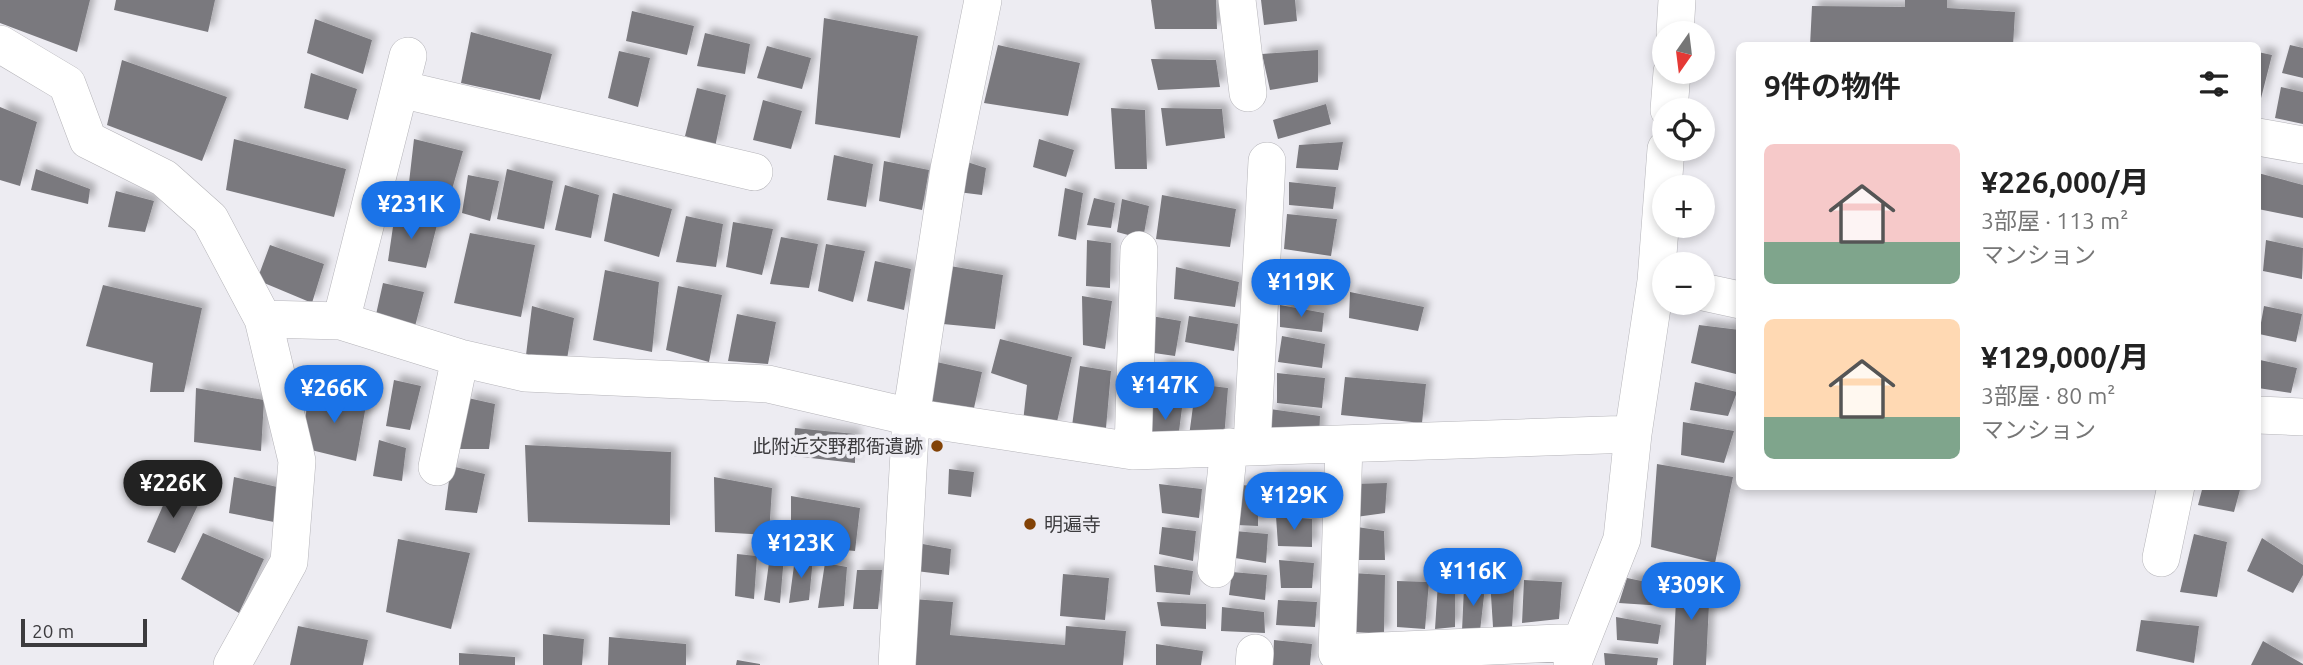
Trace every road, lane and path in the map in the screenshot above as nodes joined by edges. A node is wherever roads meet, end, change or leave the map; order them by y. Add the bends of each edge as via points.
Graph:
1 (983, 0) edge
2 (1237, 0) edge
3 (1677, 0) edge
4 (1676, 21) edge
5 (0, 44) edge
6 (1248, 93) dead end
7 (2261, 138) edge
8 (2303, 145) edge
9 (1267, 161) dead end
10 (1665, 161) edge
11 (754, 172) dead end
12 (1139, 250) dead end
13 (1661, 252) edge
14 (1715, 295) edge
15 (1736, 299) edge
16 (1654, 315) edge
17 (262, 318) junction
18 (341, 321) junction
19 (460, 358) junction
20 (2261, 415) edge
21 (911, 417) junction
22 (2303, 417) edge
23 (1633, 434) junction
24 (1344, 445) junction
25 (1240, 446) junction
26 (1133, 451) junction
27 (437, 467) dead end
28 (2175, 490) edge
29 (2161, 558) dead end
30 (1216, 569) dead end
31 (1576, 654) edge
32 (1336, 659) edge
33 (232, 665) edge
34 (897, 665) edge

1 - 21 street via 927,227
2 - 6 street
3 - 4 street
5 - 17 street via 67,84 88,140 164,178 210,219
7 - 8 street
9 - 25 street
10 - 13 street
11 - 18 street via 643,130 404,72
12 - 26 street
14 - 15 street
16 - 23 street
17 - 18 street
17 - 33 street via 297,461 289,562
18 - 19 street
19 - 21 street via 525,373 768,384
19 - 27 street
20 - 22 street
21 - 26 street
21 - 34 street
23 - 24 street
23 - 31 street via 1622,539
24 - 25 street
24 - 32 street
25 - 26 street
25 - 30 street
28 - 29 street
31 - 32 street

